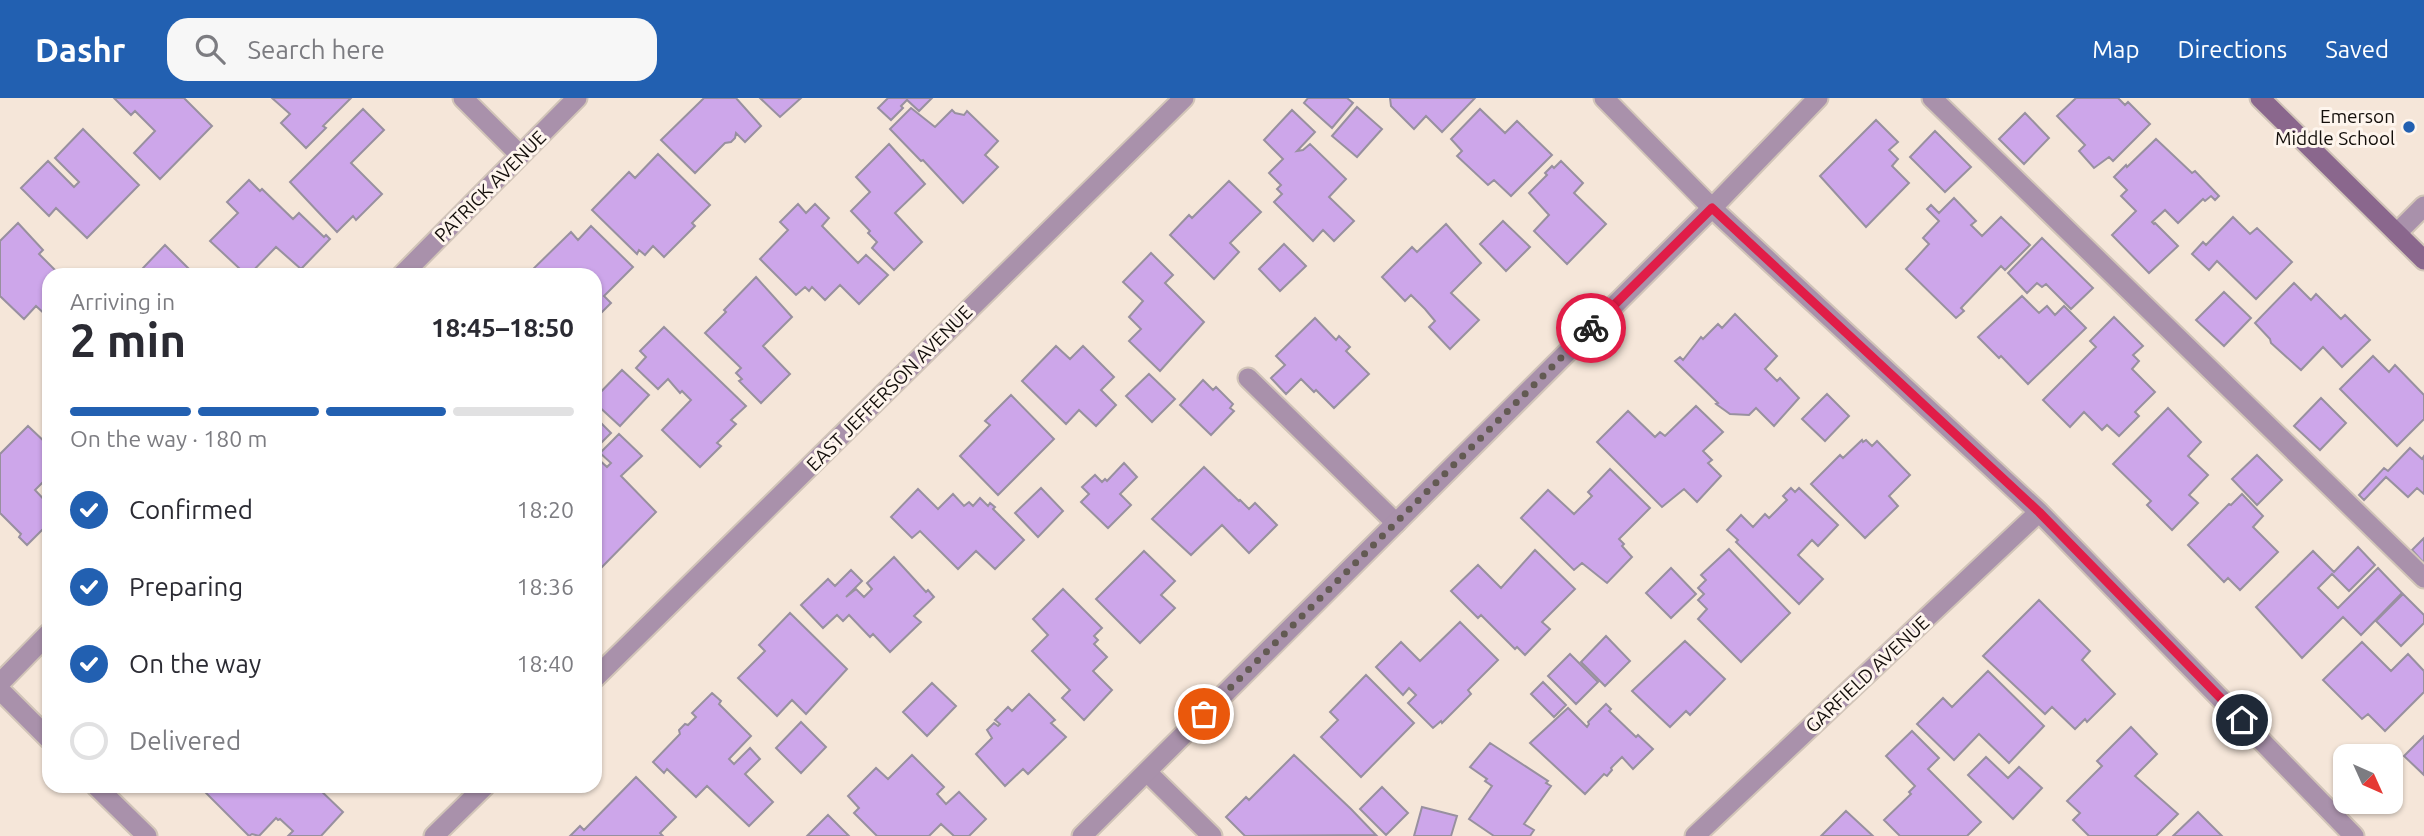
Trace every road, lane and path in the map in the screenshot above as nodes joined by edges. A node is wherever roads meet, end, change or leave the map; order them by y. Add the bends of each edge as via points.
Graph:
1 (463, 98) edge
2 (577, 98) edge
3 (1184, 98) edge
4 (1604, 98) edge
5 (1818, 98) edge
6 (1932, 98) edge
7 (2260, 98) edge
8 (520, 155) junction
9 (2424, 206) edge
10 (1712, 208) junction
11 (2397, 233) junction
12 (2424, 260) edge
13 (409, 268) edge
14 (1248, 378) dead end
15 (2039, 512) junction
16 (1396, 523) junction
17 (2424, 578) edge
18 (42, 640) edge
19 (602, 671) edge
20 (0, 683) edge
21 (0, 690) edge
22 (42, 732) edge
23 (1146, 772) junction
24 (103, 793) edge
25 (478, 793) edge
26 (147, 836) edge
27 (434, 836) edge
28 (1082, 836) edge
29 (1212, 836) edge
30 (1695, 836) edge
31 (2354, 836) edge

1 - 8 street
2 - 8 street, PATRICK AVENUE
3 - 19 street, EAST JEFFERSON AVENUE
4 - 10 street
5 - 10 street
6 - 17 street
7 - 11 main road
8 - 13 street, PATRICK AVENUE
9 - 11 street
10 - 15 street
10 - 16 street
11 - 12 main road
14 - 16 street
15 - 30 street, GARFIELD AVENUE
15 - 31 street
16 - 23 street
18 - 20 street
21 - 22 street
23 - 28 street
23 - 29 street
24 - 26 street
25 - 27 street

